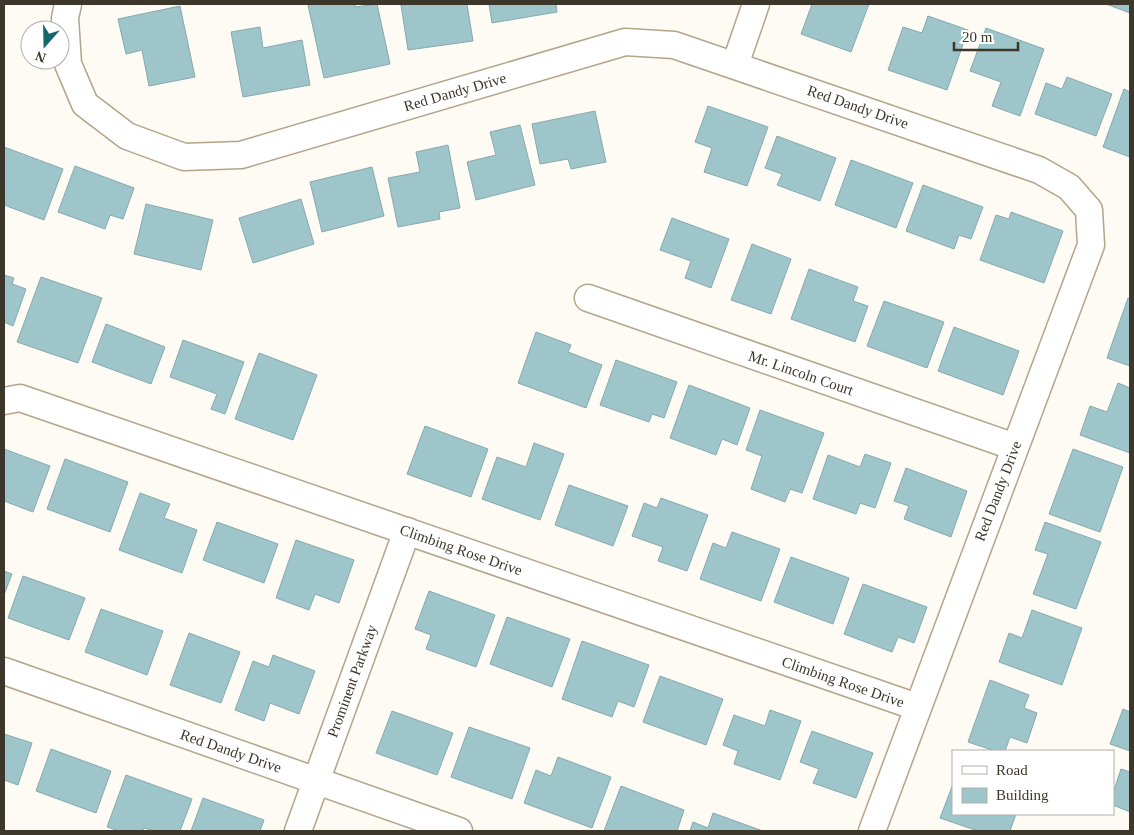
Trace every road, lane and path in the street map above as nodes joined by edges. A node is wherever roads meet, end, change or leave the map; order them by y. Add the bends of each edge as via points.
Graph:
1 (68, 4) edge
2 (756, 4) edge
3 (735, 65) junction
4 (588, 298) dead end
5 (4, 400) edge
6 (1014, 448) junction
7 (407, 532) junction
8 (4, 671) edge
9 (917, 707) junction
10 (316, 781) junction
11 (298, 831) edge
12 (459, 831) edge
13 (872, 831) edge

1 - 3 street, Red Dandy Drive via 68,64 85,104 127,136 184,157 242,155 625,42 674,45
2 - 3 street
3 - 6 street, Red Dandy Drive via 1039,170 1069,186 1089,210 1091,245
4 - 6 street, Mr. Lincoln Court
5 - 7 street, Climbing Rose Drive via 20,398
6 - 9 street, Red Dandy Drive
7 - 9 street, Climbing Rose Drive
7 - 10 street, Prominent Parkway
8 - 10 street, Red Dandy Drive
9 - 13 street, Red Dandy Drive
10 - 11 street, Prominent Parkway
10 - 12 street, Red Dandy Drive

